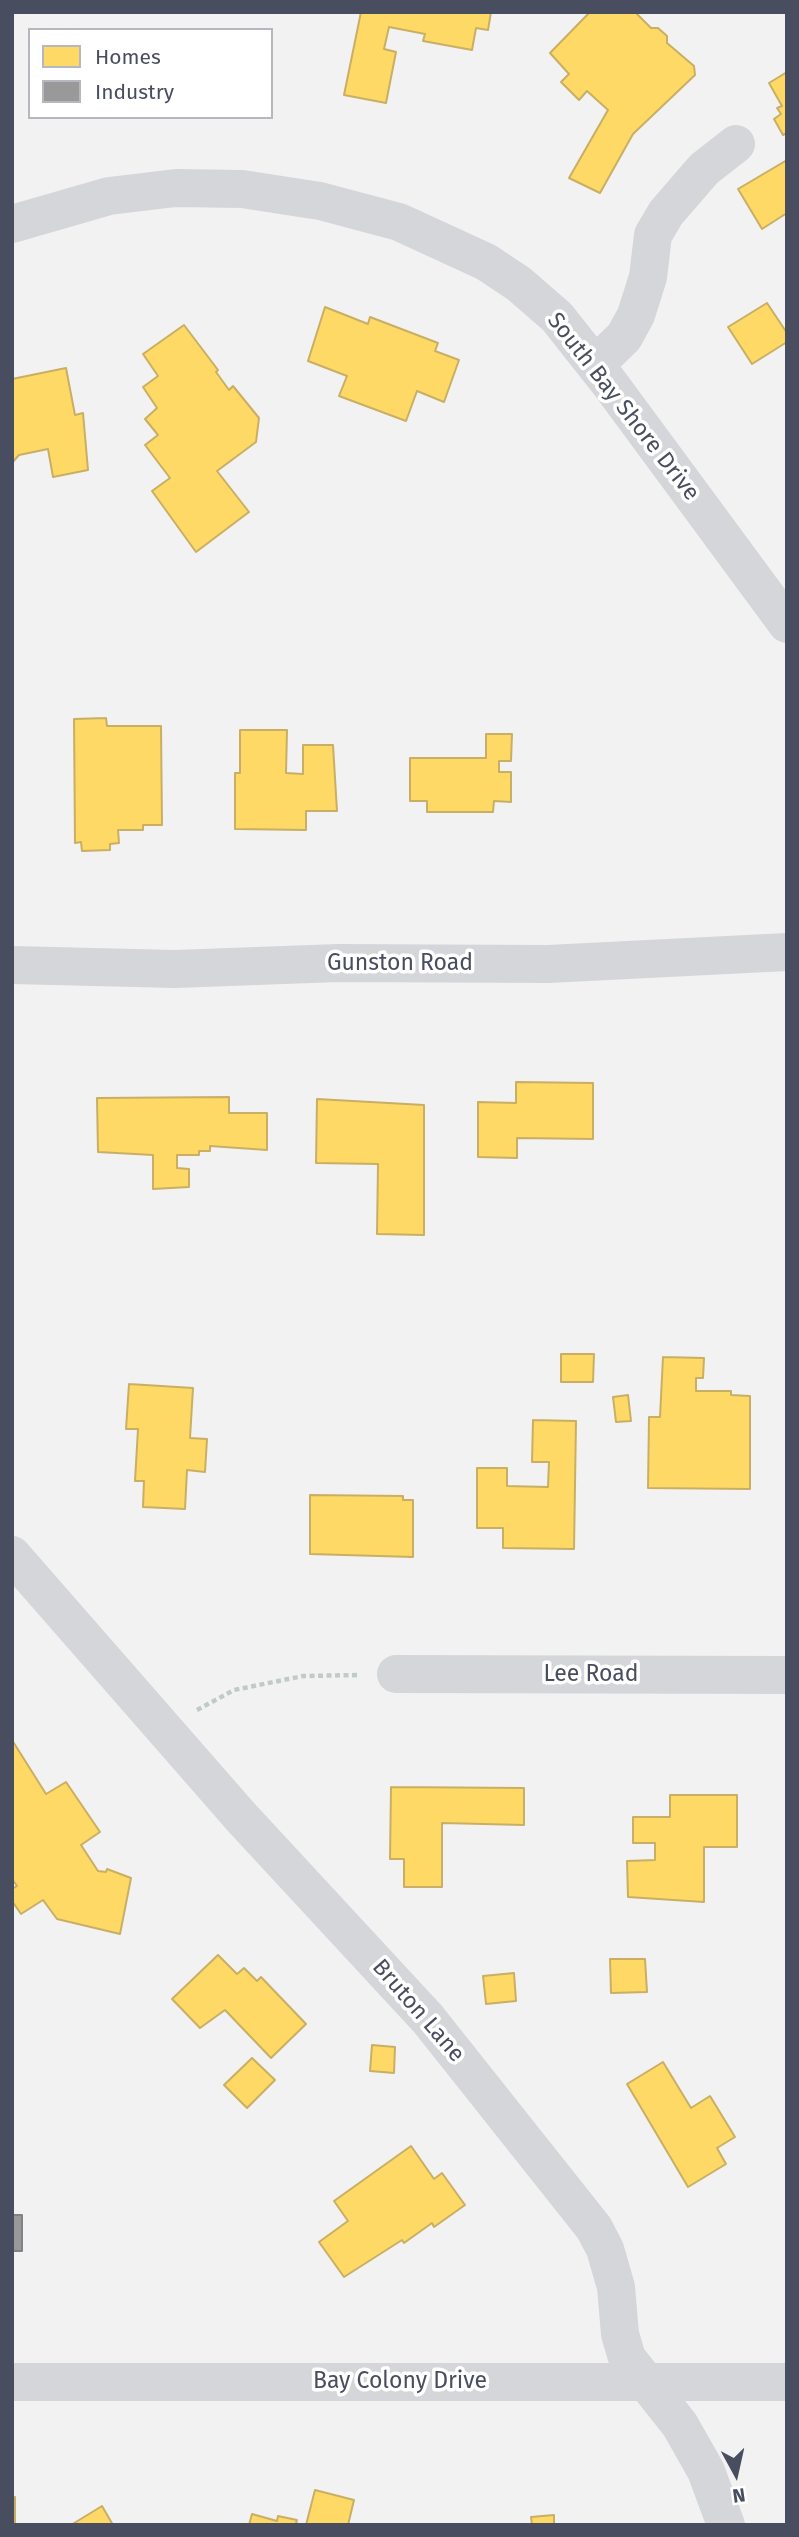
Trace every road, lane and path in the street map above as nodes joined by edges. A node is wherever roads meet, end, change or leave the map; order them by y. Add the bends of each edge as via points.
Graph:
1 (736, 144) dead end
2 (12, 224) edge
3 (595, 365) junction
4 (787, 624) edge
5 (787, 952) edge
6 (12, 965) edge
7 (12, 1555) edge
8 (396, 1674) joint
9 (787, 1675) edge
10 (169, 1733) junction
11 (645, 2381) junction
12 (12, 2382) edge
13 (787, 2382) edge
14 (726, 2525) edge

1 - 3 street via 704,169 666,213 653,235 648,277 636,315 624,337
2 - 3 street, South Bay Shore Drive via 109,196 176,188 242,189 320,201 399,222 486,262 557,317
3 - 4 street, South Bay Shore Drive
5 - 6 street, Gunston Road via 548,964 338,963 175,969
7 - 10 street, Bruton Lane
8 - 9 street, Lee Road
8 - 10 path via 303,1676 234,1690 190,1713
10 - 11 street, Bruton Lane via 428,2020 594,2228 616,2287 627,2358
11 - 12 street, Bay Colony Drive
11 - 13 street, Bay Colony Drive
11 - 14 street, Bruton Lane via 680,2424 706,2471

